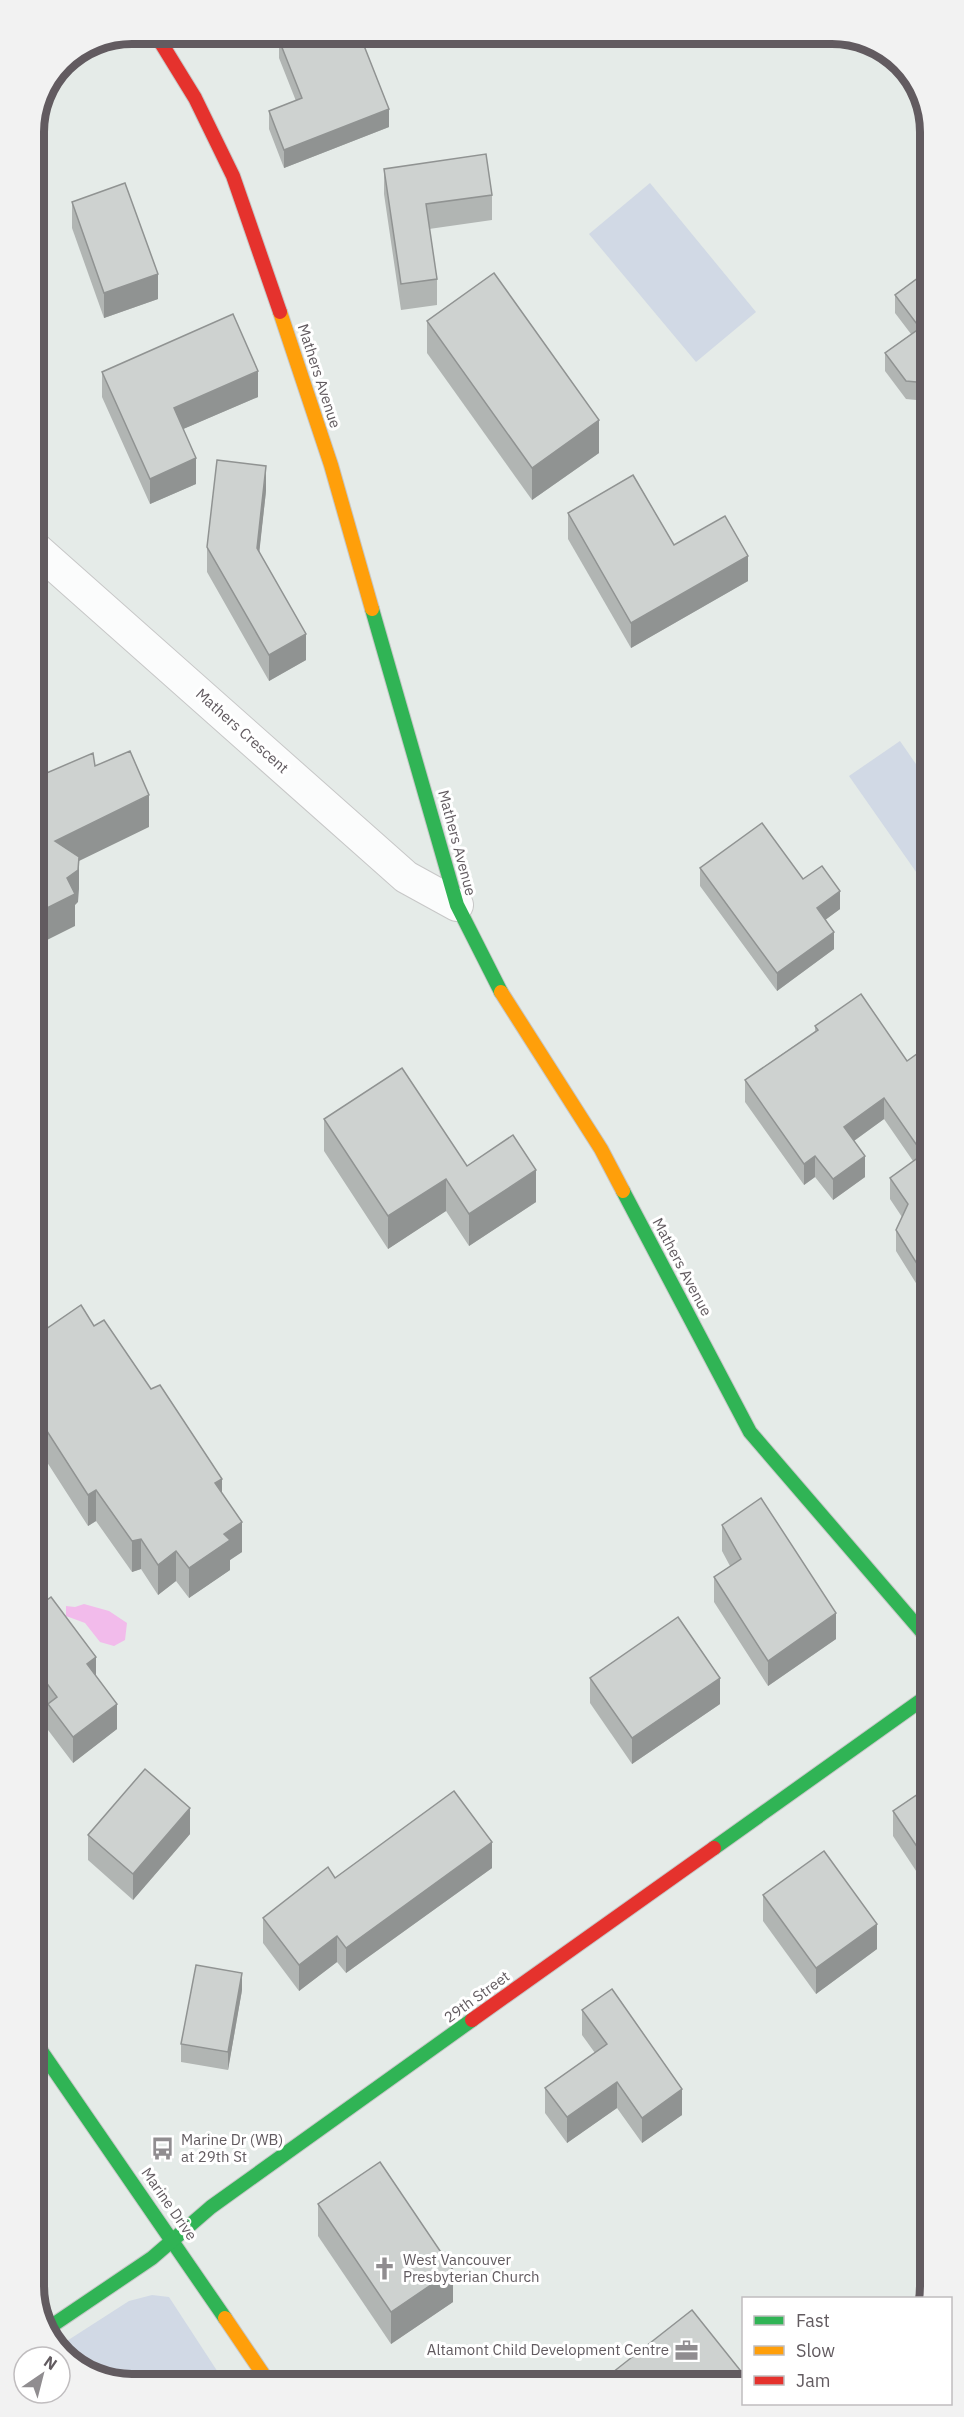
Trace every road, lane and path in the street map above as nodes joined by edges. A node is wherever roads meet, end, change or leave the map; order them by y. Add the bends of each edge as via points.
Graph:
1 (162, 44) edge
2 (44, 556) edge
3 (456, 905) junction
4 (920, 1628) edge
5 (920, 1701) edge
6 (44, 2054) edge
7 (174, 2240) junction
8 (53, 2325) edge
9 (262, 2373) edge

1 - 3 street, Mathers Avenue via 200,108 232,176 258,246 331,465
2 - 3 street, Mathers Crescent via 406,877
3 - 4 street, Mathers Avenue via 507,1004 601,1149 750,1432
5 - 7 street, 29th Street via 211,2207
6 - 7 street, Marine Drive
7 - 8 street, 29th Street
7 - 9 street, Marine Drive

